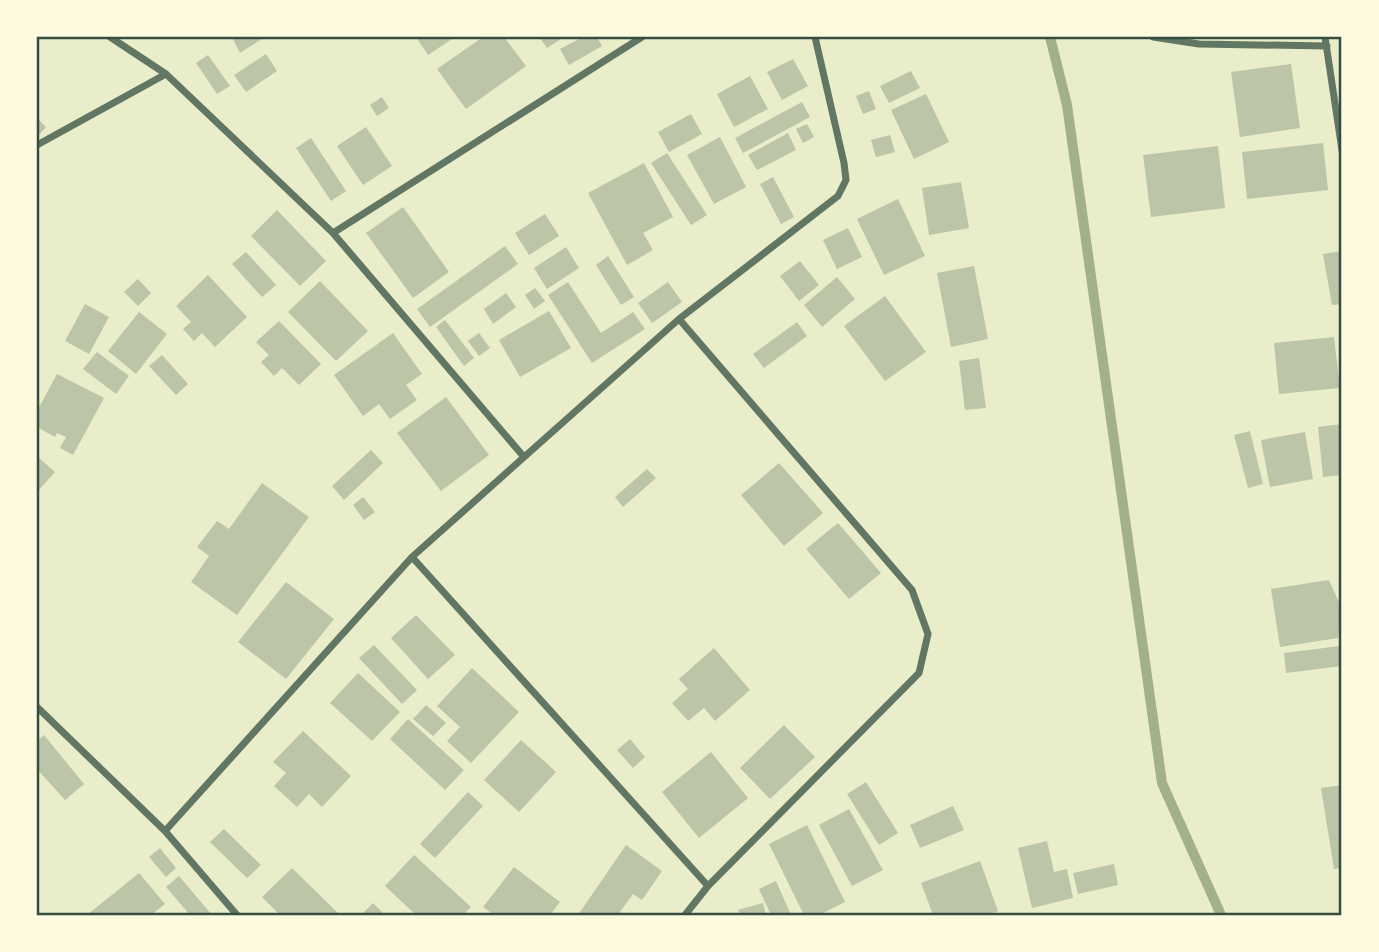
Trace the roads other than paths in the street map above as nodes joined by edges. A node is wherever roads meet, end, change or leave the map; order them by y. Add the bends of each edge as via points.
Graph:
1 (110, 37) edge
2 (642, 37) edge
3 (815, 37) edge
4 (1153, 37) edge
5 (1325, 37) edge
6 (1326, 46) junction
7 (166, 74) junction
8 (37, 145) edge
9 (1342, 150) edge
10 (333, 233) junction
11 (679, 319) junction
12 (524, 457) junction
13 (412, 557) junction
14 (37, 707) edge
15 (166, 831) junction
16 (708, 886) junction
17 (237, 915) edge
18 (685, 915) edge

1 - 7 street
2 - 10 street
3 - 11 street via 846,180 838,196
4 - 6 street via 1199,44
5 - 6 street
6 - 9 street
7 - 8 street
7 - 10 street
10 - 12 street
11 - 12 street
11 - 16 street via 912,590 928,634 919,673
12 - 13 street
13 - 15 street
13 - 16 street
14 - 15 street
15 - 17 street
16 - 18 street

